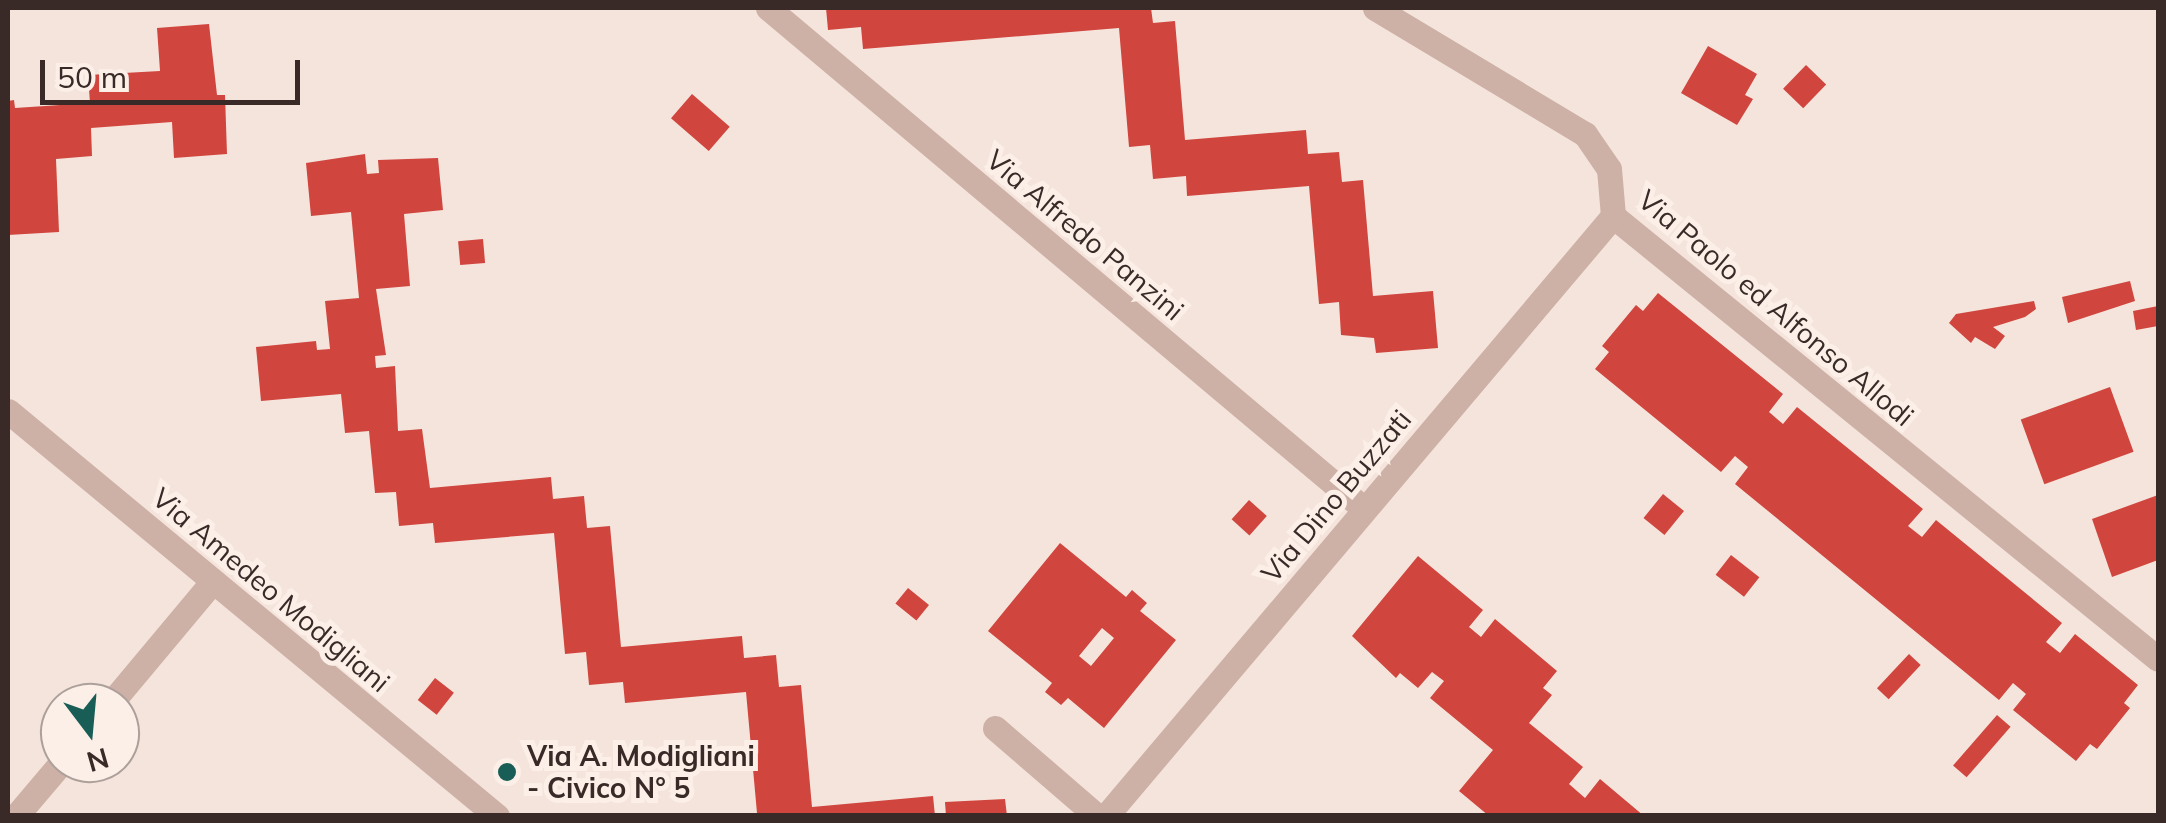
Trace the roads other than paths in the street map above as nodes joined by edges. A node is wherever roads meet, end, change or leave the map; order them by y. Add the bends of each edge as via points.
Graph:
1 (768, 8) edge
2 (1375, 8) edge
3 (1613, 216) junction
4 (8, 411) edge
5 (1363, 508) junction
6 (213, 581) junction
7 (2158, 659) edge
8 (127, 683) edge
9 (995, 728) dead end
10 (44, 783) edge
11 (16, 816) edge
12 (497, 816) edge
13 (1097, 816) edge
14 (1106, 816) edge

1 - 5 street, Via Alfredo Panzini
2 - 3 street, Via Paolo ed Alfonso Allodi via 1585,134 1609,169
3 - 5 street, Via Dino Buzzati
3 - 7 street, Via Paolo ed Alfonso Allodi
4 - 6 street, Via Amedeo Modigliani
5 - 14 street, Via Dino Buzzati
6 - 8 street
6 - 12 street, Via Amedeo Modigliani
9 - 13 street
10 - 11 street

